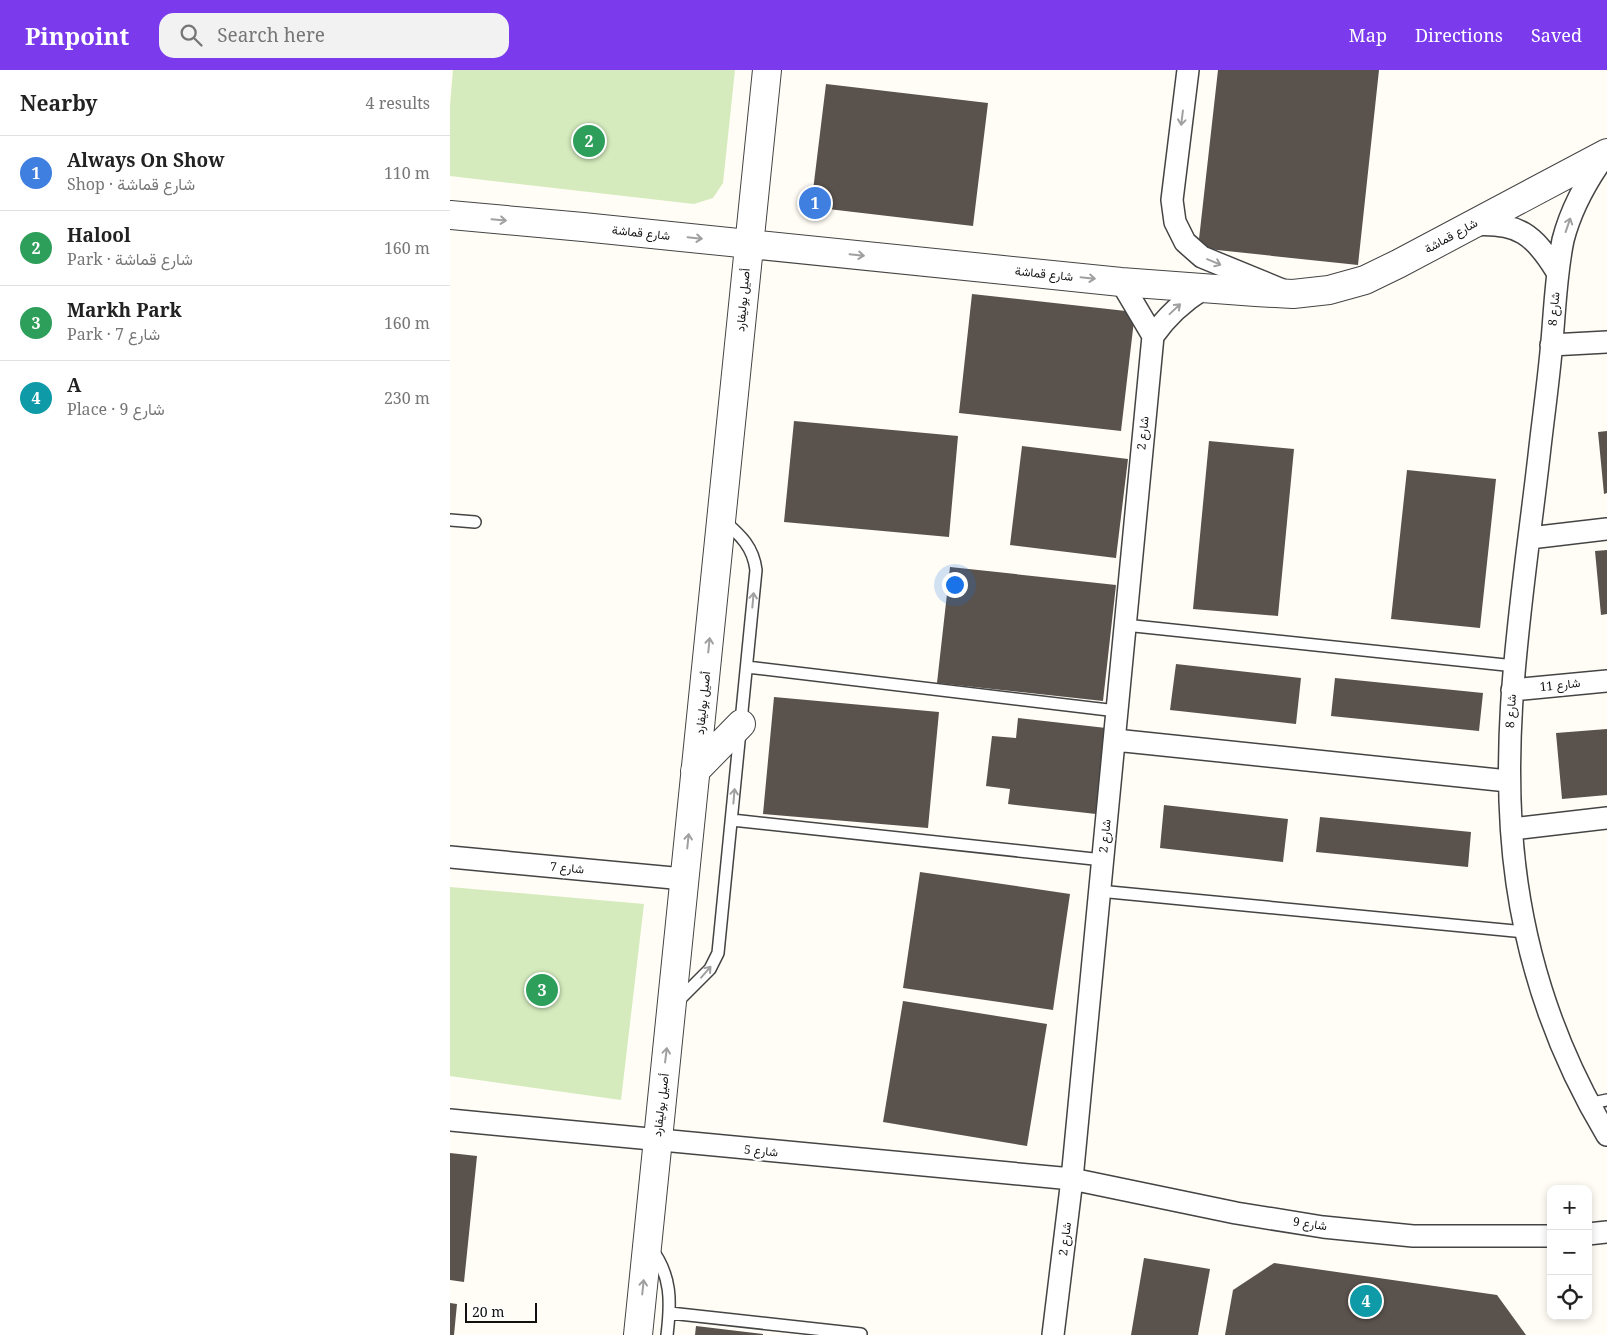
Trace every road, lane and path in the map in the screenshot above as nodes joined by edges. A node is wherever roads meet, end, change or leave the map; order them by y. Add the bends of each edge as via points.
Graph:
1 (767, 70) edge
2 (1188, 70) edge
3 (1607, 153) edge
4 (450, 216) edge
5 (1471, 225) junction
6 (748, 244) junction
7 (1557, 272) junction
8 (1121, 282) junction
9 (1202, 289) junction
10 (1292, 294) junction
11 (1153, 336) junction
12 (1607, 342) edge
13 (1551, 345) junction
14 (722, 518) junction
15 (450, 520) edge
16 (475, 522) dead end
17 (1607, 529) edge
18 (1530, 538) junction
19 (1125, 625) junction
20 (1515, 666) junction
21 (747, 667) junction
22 (1607, 681) edge
23 (1512, 690) junction
24 (1117, 711) junction
25 (741, 724) junction
26 (1115, 740) junction
27 (695, 771) junction
28 (1508, 781) junction
29 (1607, 818) edge
30 (732, 820) junction
31 (1512, 829) junction
32 (450, 857) edge
33 (1102, 860) junction
34 (684, 879) junction
35 (1100, 891) junction
36 (1525, 932) junction
37 (672, 1006) junction
38 (1598, 1102) edge
39 (450, 1120) edge
40 (1607, 1135) edge
41 (656, 1141) junction
42 (1072, 1179) junction
43 (1607, 1232) edge
44 (1592, 1234) edge
45 (1547, 1236) edge
46 (647, 1243) junction
47 (670, 1313) junction
48 (861, 1334) edge
49 (638, 1335) edge
50 (667, 1335) edge
51 (1053, 1335) edge

1 - 6 street, أصيل بوليفارد
2 -> 10 street via 1172,200 1179,233 1202,257
3 - 5 street, شارع قماشة
7 -> 3 street, شارع 8 via 1575,205 1591,174
4 -> 6 street, شارع قماشة
5 - 7 street via 1498,223 1523,233 1544,250
5 - 10 street, شارع قماشة via 1365,280 1329,290
6 -> 8 street, شارع قماشة
6 - 14 street, أصيل بوليفارد
7 - 13 street, شارع 8
8 - 9 street, شارع قماشة
8 - 11 street
9 - 10 street, شارع قماشة
11 -> 9 street via 1176,308
11 - 19 street, شارع 2
12 - 13 street
13 - 18 street, شارع 8
21 -> 14 lane via 756,570 744,540
27 -> 14 street, أصيل بوليفارد
15 - 16 lane
17 - 18 street
18 - 20 street, شارع 8
19 - 20 lane
19 - 24 street, شارع 2
20 - 23 street, شارع 8
21 - 24 lane
21 - 25 lane
22 - 23 street, شارع 11
23 - 28 street, شارع 8
24 - 26 street, شارع 2
25 - 27 street
30 -> 25 lane
26 - 28 street
26 - 33 street, شارع 2
34 -> 27 street, أصيل بوليفارد
28 - 31 street, شارع 8
29 - 31 street
30 - 33 lane
37 -> 30 lane via 710,969 718,953
31 - 36 street, شارع 8
32 - 34 street, شارع 7
33 - 35 street, شارع 2
34 - 37 street, أصيل بوليفارد
35 - 36 lane
35 - 42 street, شارع 2
36 - 38 street, شارع 8 via 1560,1044
41 -> 37 street, أصيل بوليفارد
38 - 40 street, شارع 8
39 - 41 street, شارع 5
41 - 42 street, شارع 5
41 - 46 street, أصيل بوليفارد
42 - 45 street, شارع 9 via 1236,1213 1323,1227 1413,1236
42 - 51 street, شارع 2
43 - 44 street
46 - 47 lane via 667,1275
49 -> 46 street, أصيل بوليفارد
47 - 48 lane
47 - 50 lane

